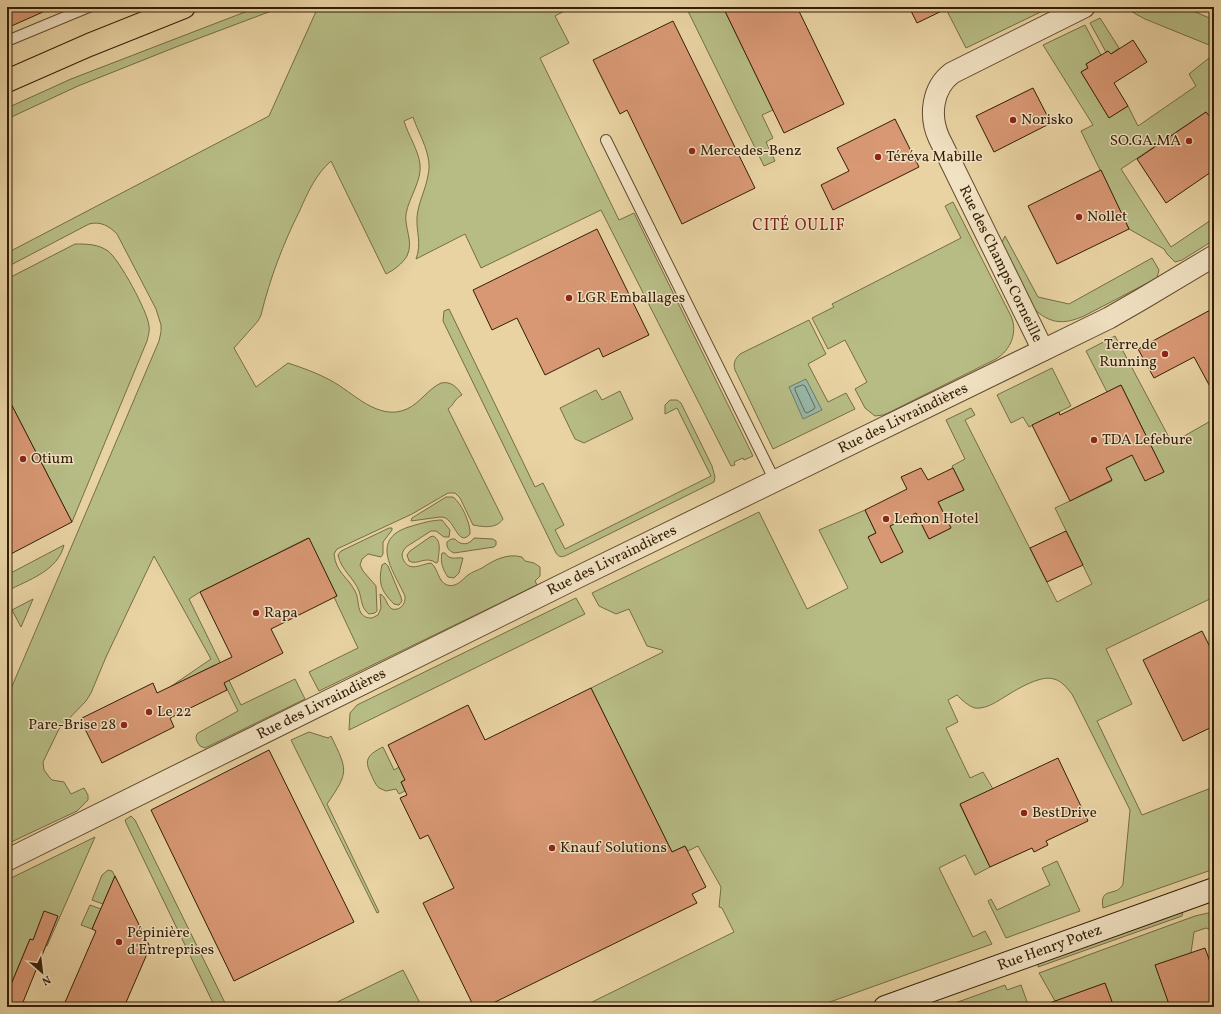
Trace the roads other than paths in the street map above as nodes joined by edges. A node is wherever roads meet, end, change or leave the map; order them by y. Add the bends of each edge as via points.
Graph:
1 (89, 7) edge
2 (184, 7) edge
3 (1084, 7) edge
4 (7, 41) edge
5 (7, 81) edge
6 (606, 140) dead end
7 (1214, 256) edge
8 (1043, 350) junction
9 (776, 481) junction
10 (7, 860) edge
11 (1214, 889) edge
12 (885, 1007) edge

1 - 4 lane
2 - 5 main road
3 - 8 street, Rue des Champs Corneille via 952,73 941,84 933,111 939,138
6 - 9 lane
7 - 8 street, Rue des Livraindières via 1109,318
8 - 9 street, Rue des Livraindières
9 - 10 street, Rue des Livraindières
11 - 12 street, Rue Henry Potez

